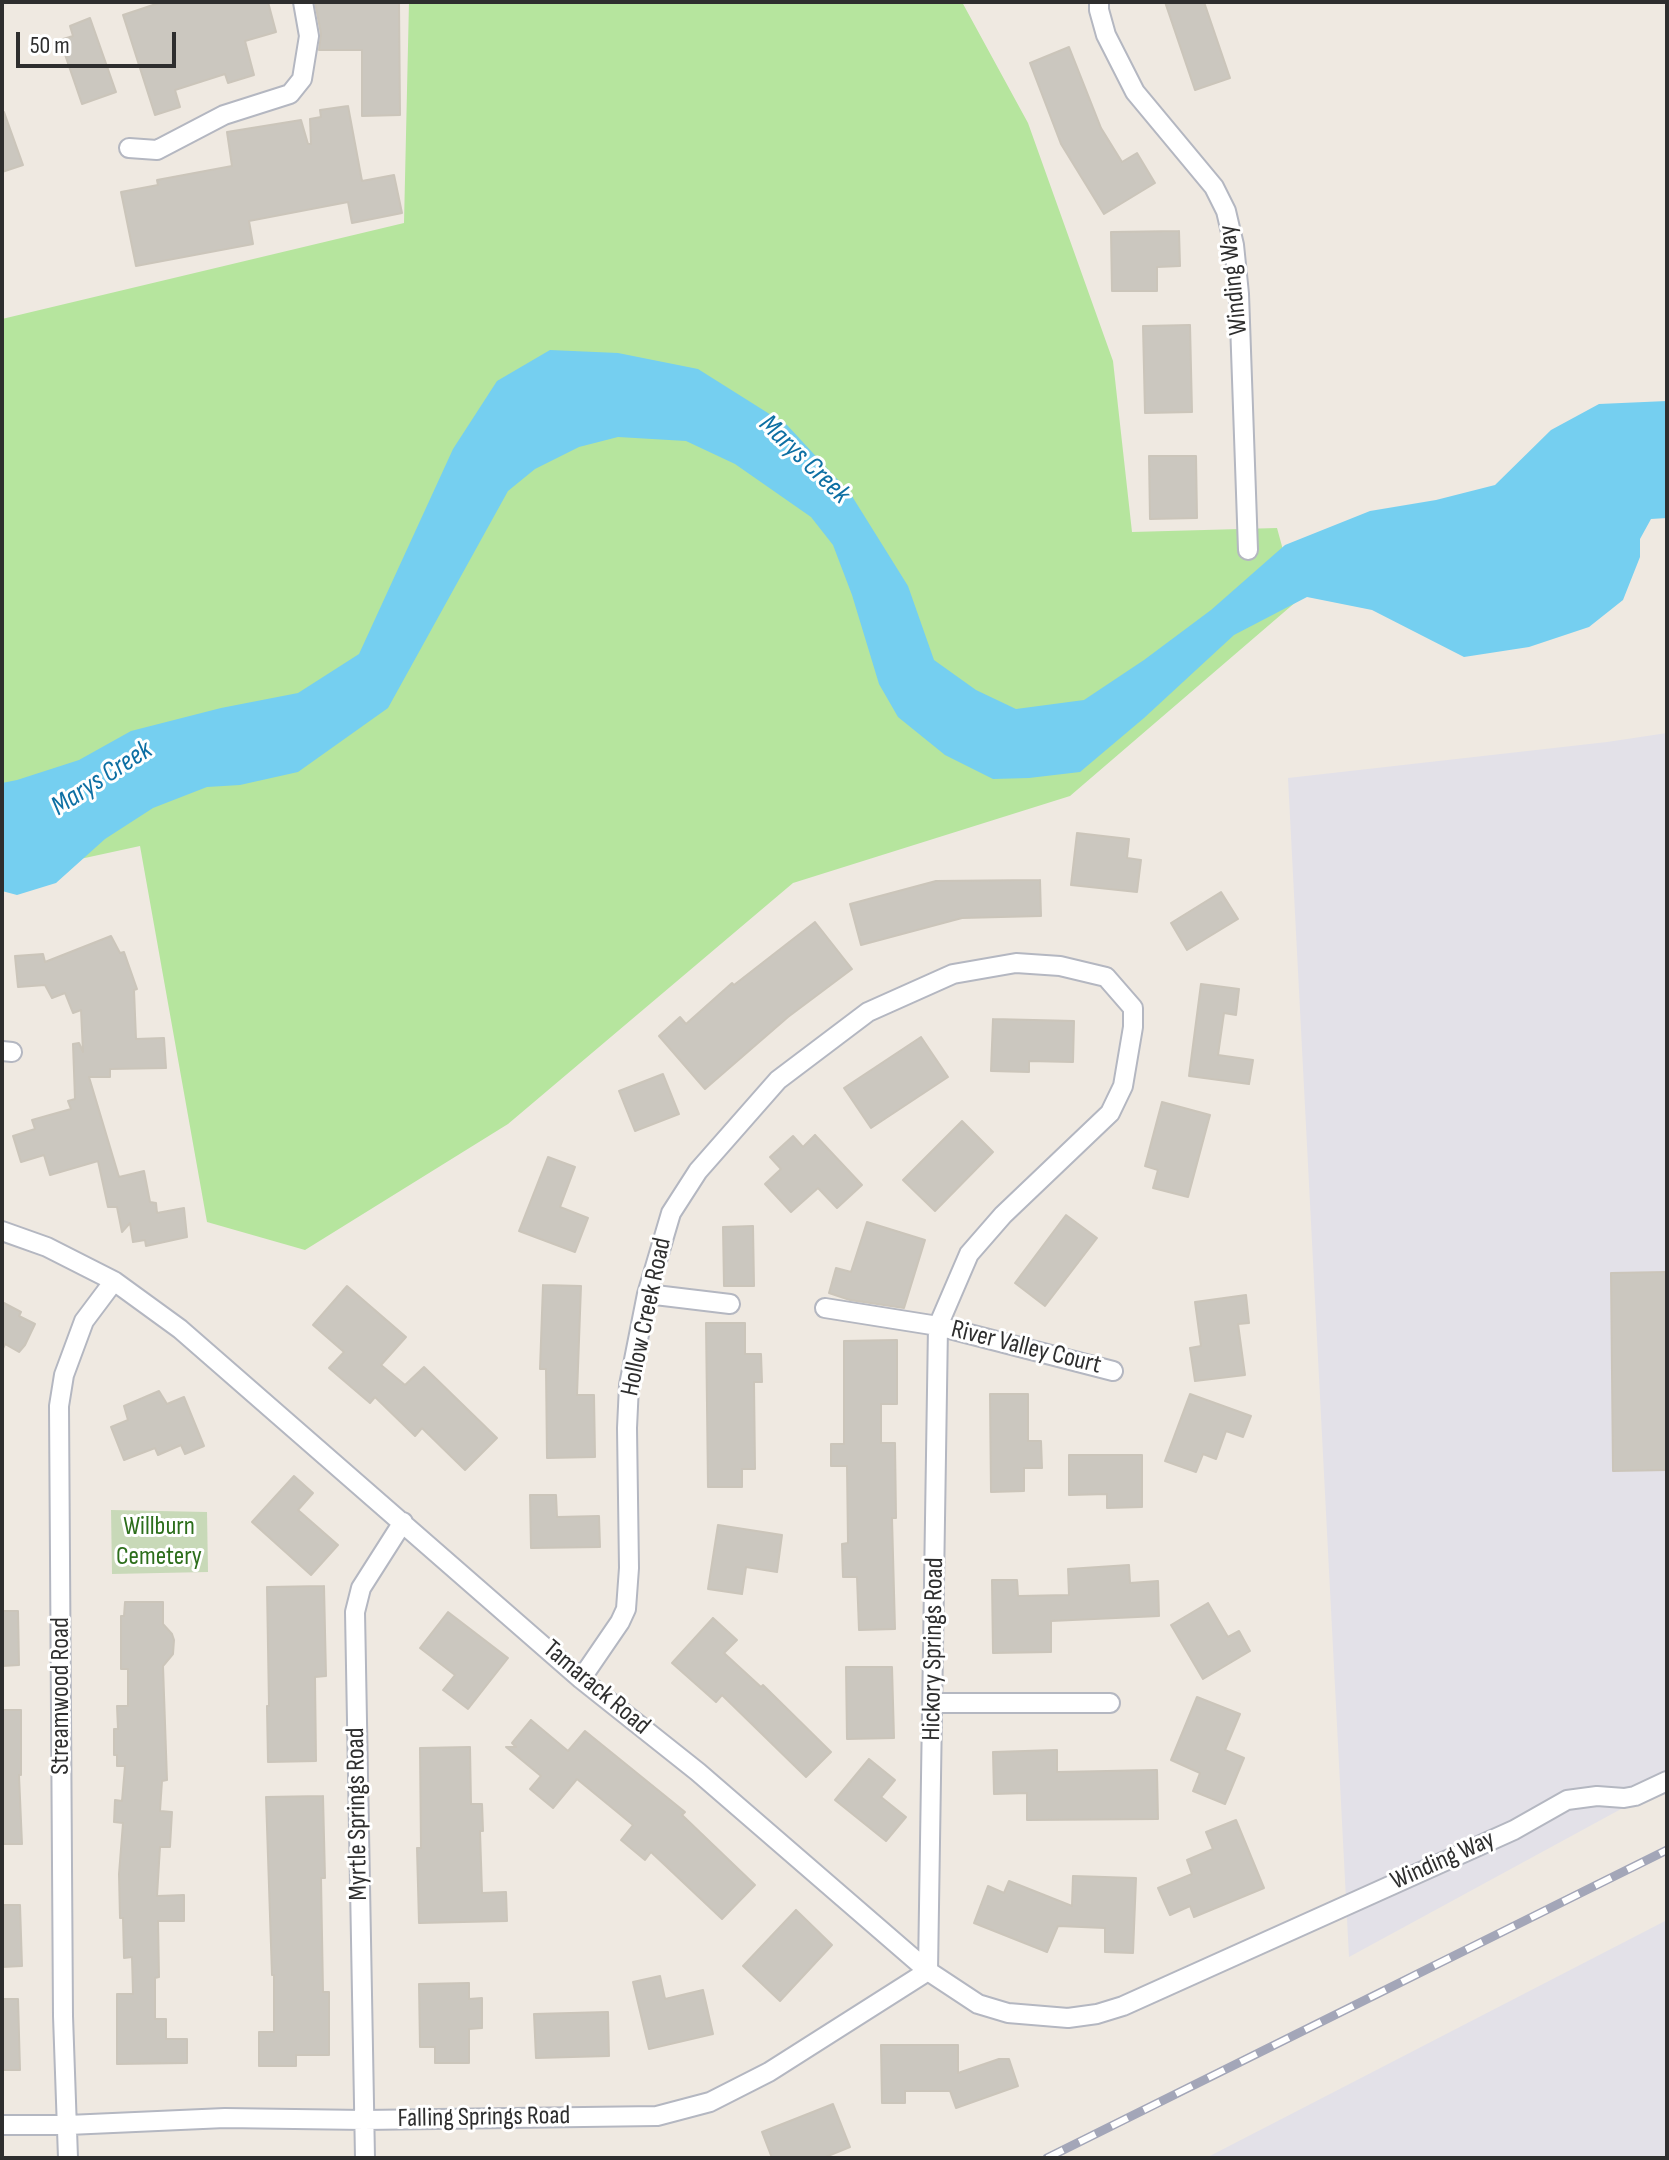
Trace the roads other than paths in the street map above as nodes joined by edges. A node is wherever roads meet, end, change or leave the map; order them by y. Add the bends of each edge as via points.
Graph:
1 (303, 2) edge
2 (1099, 2) edge
3 (129, 148) dead end
4 (1248, 550) dead end
5 (1123, 995) joint
6 (2, 1231) edge
7 (114, 1281) junction
8 (647, 1294) junction
9 (730, 1304) dead end
10 (825, 1308) dead end
11 (938, 1326) junction
12 (1113, 1371) dead end
13 (403, 1522) junction
14 (581, 1679) junction
15 (933, 1703) junction
16 (1110, 1703) dead end
17 (1667, 1781) edge
18 (1223, 1961) joint
19 (928, 1971) junction
20 (364, 2120) junction
21 (2, 2125) edge
22 (68, 2125) junction
23 (68, 2158) edge
24 (365, 2158) edge

1 - 3 street via 309,36 302,79 290,94 224,115 157,150
2 - 4 street, Winding Way via 1106,35 1135,92 1214,187 1226,211 1239,294
5 - 8 street, Hollow Creek Road via 1106,977 1016,963 953,974 868,1012 778,1080 698,1171 671,1213
5 - 11 street, Hickory Springs Road via 1133,1008 1133,1027 1123,1086 1110,1113 969,1254
6 - 7 street, Tamarack Road
7 - 13 street, Tamarack Road via 180,1329
7 - 22 street, Streamwood Road via 84,1321 59,1406 62,2000
8 - 9 street
8 - 14 street, Hollow Creek Road via 629,1385 626,1609
10 - 11 street
11 - 12 street, River Valley Court
11 - 15 street, Hickory Springs Road
13 - 14 street, Tamarack Road
13 - 20 street, Myrtle Springs Road via 361,1588 355,1612
14 - 19 street, Tamarack Road via 698,1772
15 - 16 street
15 - 19 street, Hickory Springs Road
17 - 18 street, Winding Way via 1635,1796 1567,1800 1514,1830
18 - 19 street, Tamarack Road via 1123,2006 1068,2018 1008,2013 978,2004
19 - 20 street, Falling Springs Road via 769,2072 710,2102 657,2116
20 - 22 street, Falling Springs Road via 225,2118
20 - 24 street, Myrtle Springs Road
21 - 22 street, Falling Springs Road
22 - 23 street, Streamwood Road

